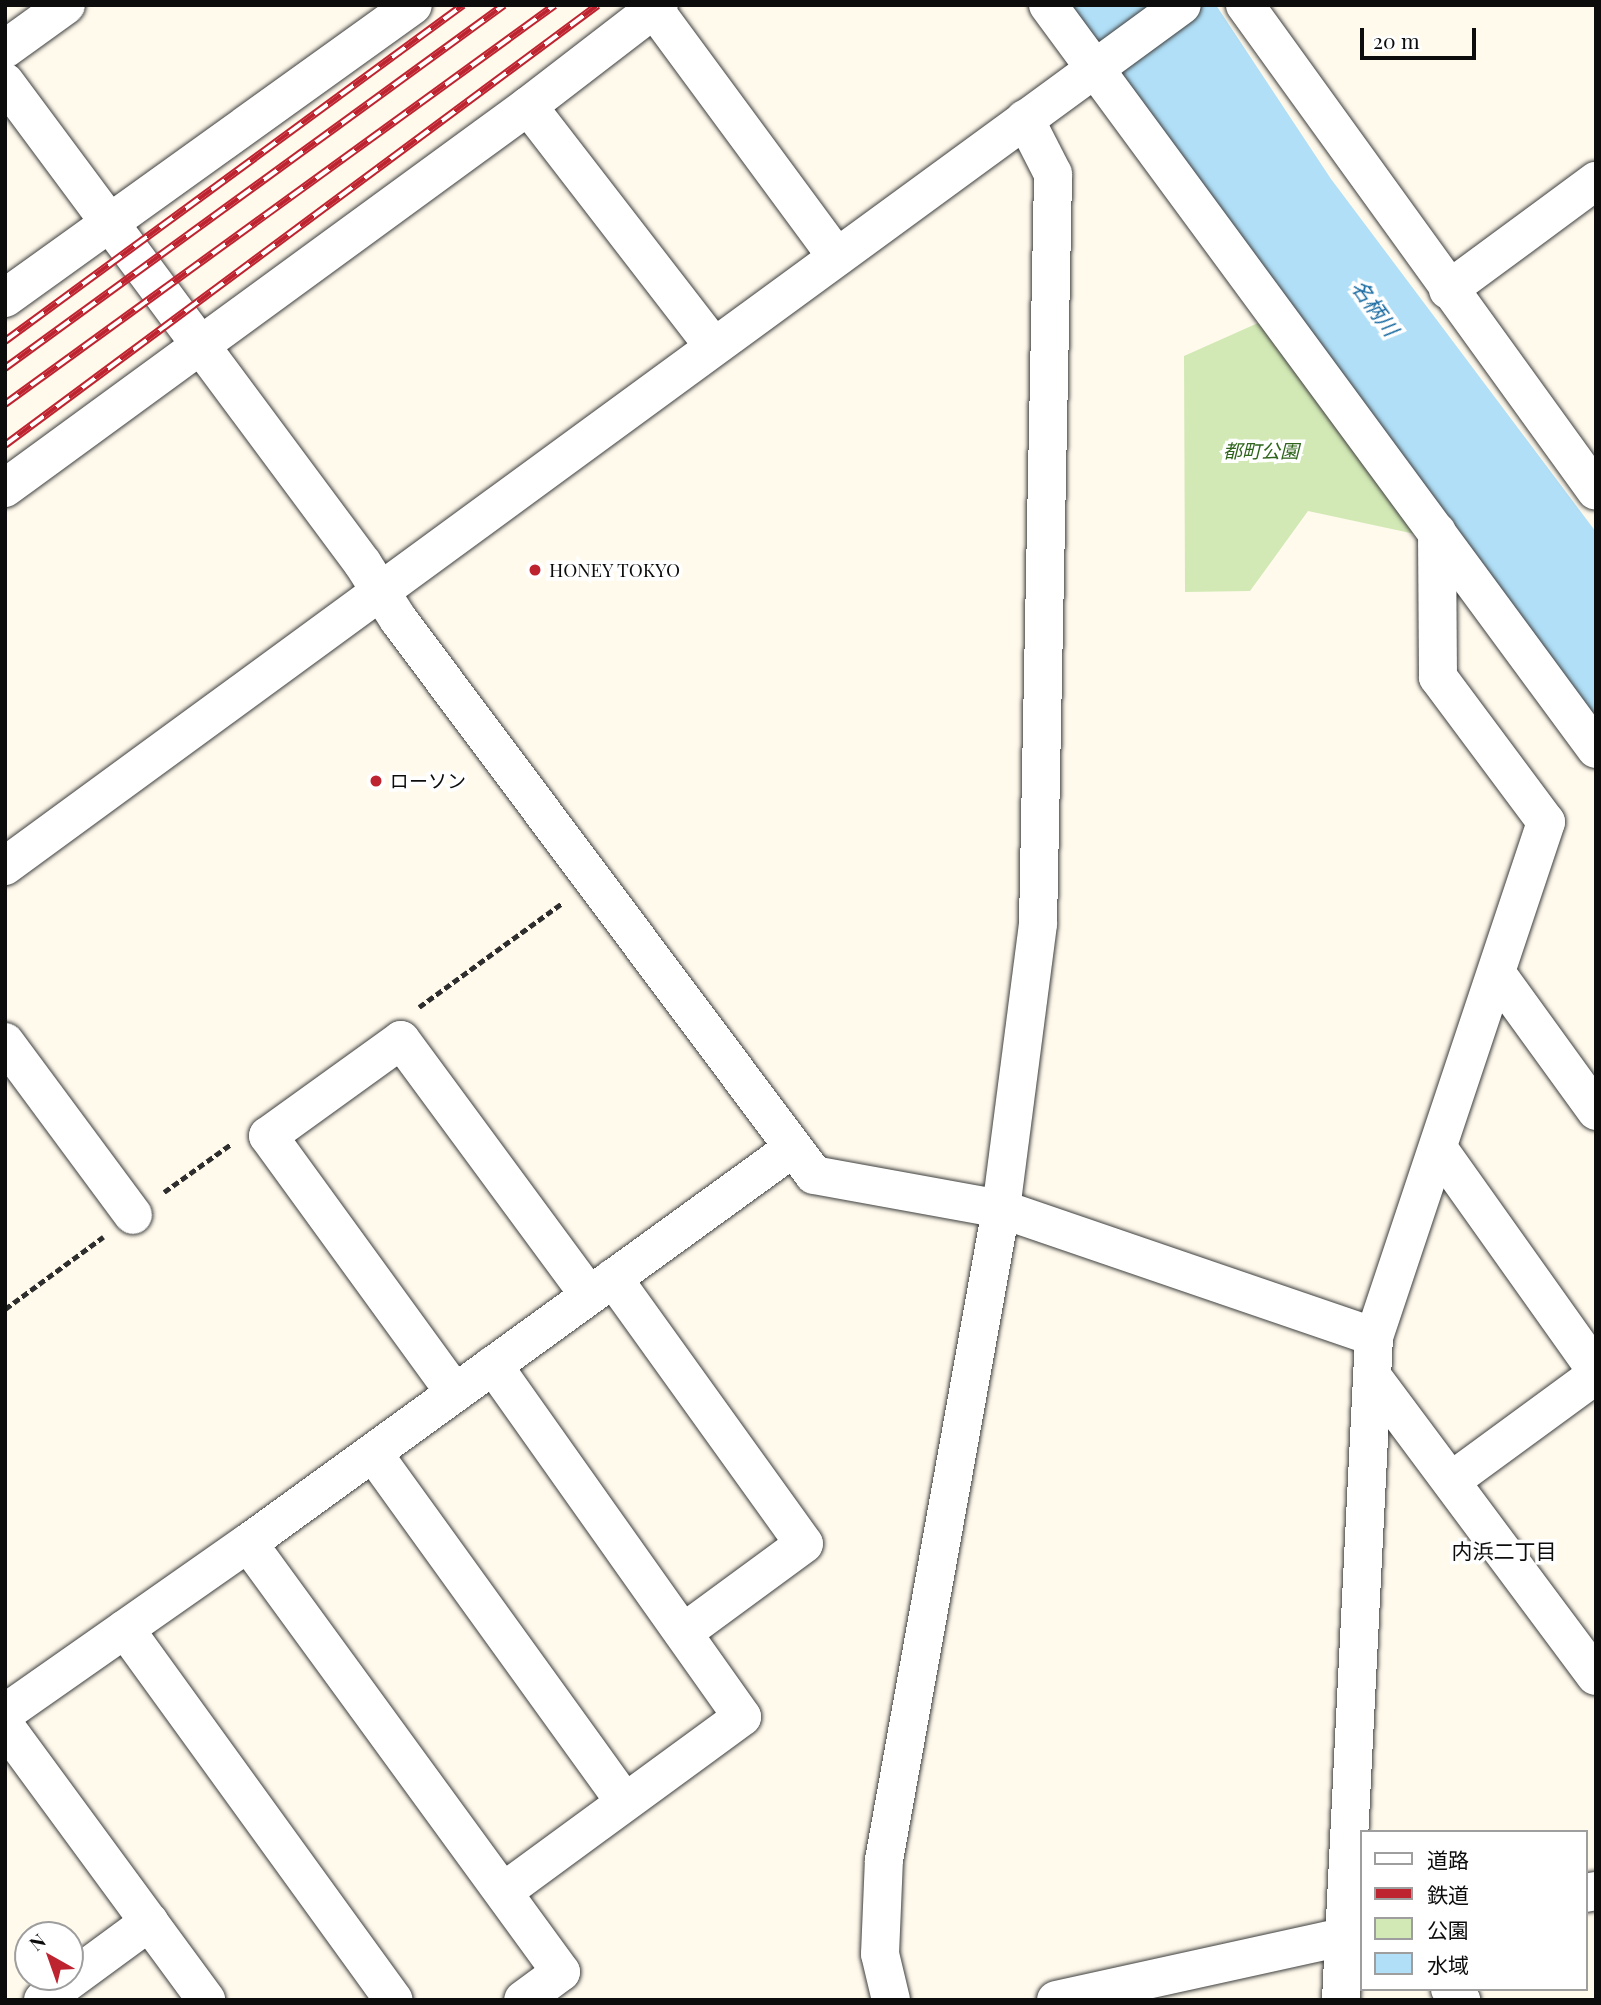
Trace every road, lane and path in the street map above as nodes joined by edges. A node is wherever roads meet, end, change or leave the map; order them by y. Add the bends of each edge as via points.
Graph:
1 (66, 5) edge
2 (413, 5) edge
3 (1048, 5) edge
4 (1182, 5) edge
5 (1245, 5) edge
6 (657, 7) edge
7 (5, 49) edge
8 (1100, 65) junction
9 (5, 82) edge
10 (528, 106) junction
11 (1026, 119) junction
12 (1596, 181) edge
13 (108, 222) junction
14 (837, 257) junction
15 (1448, 290) junction
16 (5, 299) edge
17 (198, 344) junction
18 (714, 347) junction
19 (5, 488) edge
20 (1596, 491) edge
21 (1437, 532) junction
22 (379, 592) junction
23 (1596, 750) edge
24 (5, 866) edge
25 (1497, 974) junction
26 (5, 1042) edge
27 (1596, 1111) edge
28 (793, 1148) junction
29 (1438, 1148) junction
30 (1001, 1209) junction
31 (133, 1215) dead end
32 (601, 1287) junction
33 (1374, 1337) junction
34 (493, 1365) junction
35 (1596, 1373) edge
36 (1372, 1376) junction
37 (455, 1393) junction
38 (373, 1453) junction
39 (1451, 1481) junction
40 (248, 1543) junction
41 (125, 1629) junction
42 (683, 1633) junction
43 (1596, 1676) edge
44 (5, 1713) edge
45 (5, 1726) edge
46 (625, 1802) junction
47 (503, 1892) junction
48 (149, 1922) junction
49 (1352, 1935) edge
50 (43, 2000) edge
51 (206, 2000) edge
52 (394, 2000) edge
53 (523, 2000) edge
54 (891, 2000) edge
55 (1056, 2000) edge
56 (1341, 2000) edge

1 - 7 street
2 - 13 street
3 - 8 street
4 - 8 street
5 - 15 street
6 - 10 street
6 - 14 street
8 - 11 street
8 - 21 street
9 - 13 street
10 - 17 street
10 - 18 street
11 - 14 street
11 - 30 street via 1053,174 1038,910
12 - 15 street
13 - 16 street
13 - 17 street
14 - 18 street
15 - 20 street
17 - 19 street
17 - 22 street
18 - 22 street
21 - 23 street
21 - 25 street via 1438,677 1546,822
22 - 24 street
22 - 28 street
25 - 27 street
25 - 29 street
26 - 31 street
28 - 30 street via 814,1175
28 - 32 street
29 - 33 street
29 - 35 street
30 - 33 street
30 - 54 street via 884,1860 880,1954
32 - 34 street
32 - 37 street via 401,1040 345,1080 268,1136
32 - 42 street via 804,1545
33 - 36 street
34 - 37 street
34 - 42 street
35 - 39 street
36 - 39 street
36 - 49 street
37 - 38 street
38 - 40 street
38 - 46 street
39 - 43 street
40 - 41 street
40 - 47 street
41 - 44 street
41 - 52 street
42 - 46 street via 742,1717
45 - 48 street
46 - 47 street
47 - 53 street via 561,1972
48 - 50 street
48 - 51 street
49 - 55 street
49 - 56 street

